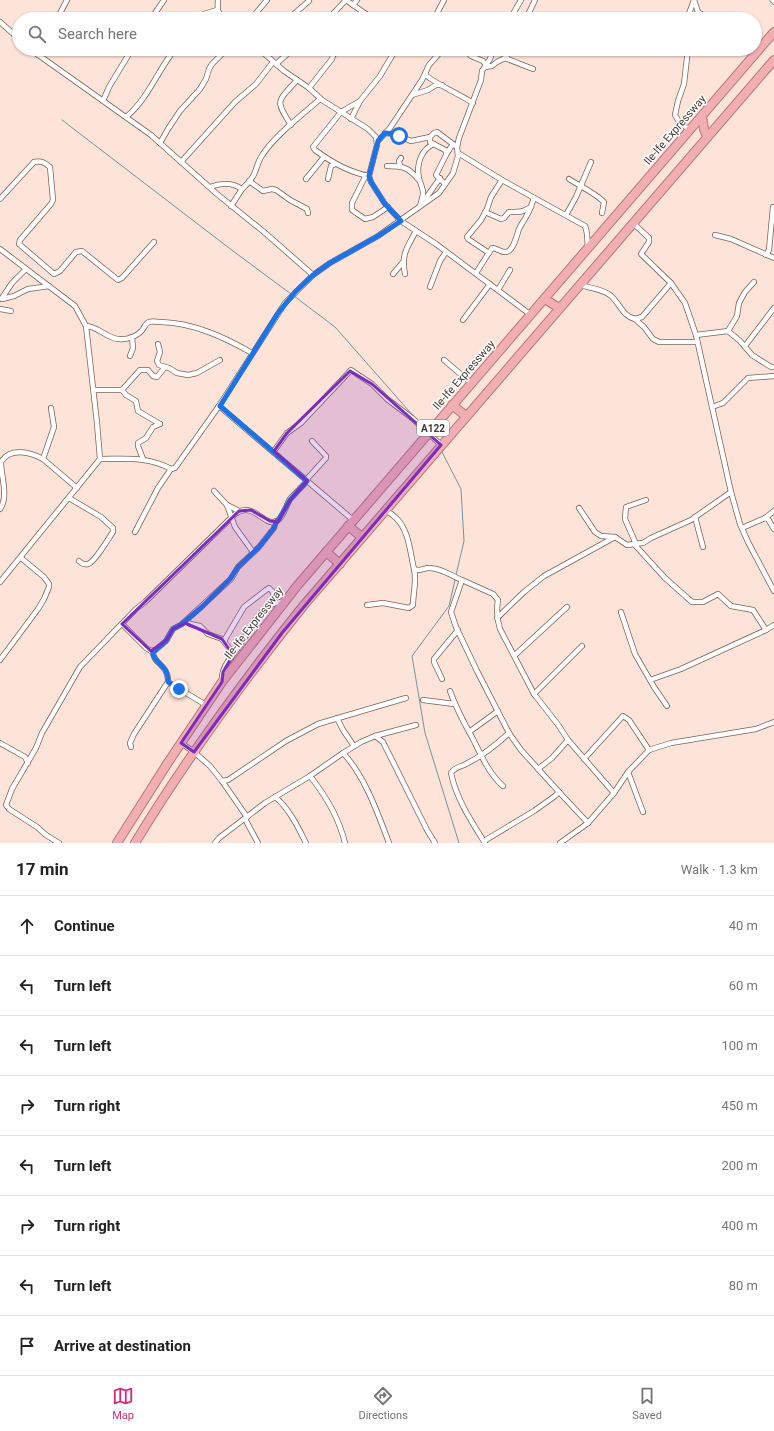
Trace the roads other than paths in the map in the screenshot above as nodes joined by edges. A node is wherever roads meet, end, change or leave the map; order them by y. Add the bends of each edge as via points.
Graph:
1 (67, 0) edge
2 (164, 0) edge
3 (218, 0) edge
4 (267, 0) edge
5 (346, 0) edge
6 (357, 0) edge
7 (444, 0) edge
8 (521, 0) edge
9 (535, 0) edge
10 (694, 0) edge
11 (309, 1) edge
12 (353, 5) junction
13 (217, 10) joint
14 (61, 12) edge
15 (156, 12) edge
16 (210, 12) edge
17 (257, 12) edge
18 (296, 12) edge
19 (335, 12) edge
20 (362, 12) edge
21 (438, 12) edge
22 (514, 12) edge
23 (529, 12) edge
24 (690, 12) edge
25 (698, 12) edge
26 (0, 22) edge
27 (774, 32) edge
28 (12, 33) edge
29 (762, 46) edge
30 (39, 56) edge
31 (128, 56) edge
32 (169, 56) edge
33 (220, 56) edge
34 (267, 56) edge
35 (284, 56) edge
36 (333, 56) edge
37 (392, 56) edge
38 (437, 56) edge
39 (471, 56) edge
40 (491, 56) edge
41 (687, 56) edge
42 (753, 56) edge
43 (506, 58) joint
44 (774, 60) edge
45 (275, 63) junction
46 (485, 66) junction
47 (533, 69) dead end
48 (425, 74) junction
49 (297, 80) junction
50 (442, 85) junction
51 (309, 88) junction
52 (412, 95) junction
53 (320, 99) junction
54 (103, 100) junction
55 (360, 101) junction
56 (472, 103) junction
57 (341, 112) junction
58 (702, 116) junction
59 (126, 117) junction
60 (352, 119) junction
61 (291, 125) junction
62 (689, 130) junction
63 (385, 133) junction
64 (430, 137) junction
65 (707, 137) junction
66 (378, 141) junction
67 (160, 143) junction
68 (434, 144) junction
69 (456, 149) junction
70 (447, 153) junction
71 (324, 157) junction
72 (401, 158) dead end
73 (181, 162) junction
74 (591, 162) dead end
75 (335, 164) junction
76 (387, 166) dead end
77 (400, 166) junction
78 (368, 176) junction
79 (440, 178) junction
80 (306, 179) dead end
81 (328, 179) dead end
82 (569, 179) dead end
83 (419, 180) junction
84 (502, 180) junction
85 (250, 181) junction
86 (371, 182) junction
87 (363, 184) junction
88 (445, 184) junction
89 (210, 187) junction
90 (580, 187) junction
91 (242, 189) junction
92 (1, 196) edge
93 (534, 198) junction
94 (422, 199) junction
95 (232, 206) junction
96 (420, 206) junction
97 (388, 207) junction
98 (531, 207) junction
99 (773, 208) dead end
100 (485, 212) junction
101 (308, 213) dead end
102 (602, 213) dead end
103 (566, 215) junction
104 (401, 221) junction
105 (633, 223) junction
106 (416, 231) junction
107 (715, 235) dead end
108 (154, 242) dead end
109 (588, 248) junction
110 (0, 249) edge
111 (446, 252) junction
112 (489, 253) junction
113 (766, 255) junction
114 (774, 258) edge
115 (403, 262) junction
116 (26, 269) junction
117 (510, 270) dead end
118 (476, 273) junction
119 (393, 274) dead end
120 (405, 274) dead end
121 (313, 275) junction
122 (754, 282) dead end
123 (671, 283) junction
124 (490, 284) junction
125 (580, 285) junction
126 (49, 286) junction
127 (430, 287) dead end
128 (498, 290) junction
129 (545, 298) junction
130 (1, 300) edge
131 (560, 308) junction
132 (774, 308) edge
133 (0, 309) edge
134 (11, 312) dead end
135 (531, 315) junction
136 (635, 319) junction
137 (463, 320) dead end
138 (86, 326) junction
139 (728, 331) junction
140 (696, 335) junction
141 (132, 337) junction
142 (697, 342) junction
143 (158, 344) dead end
144 (745, 346) junction
145 (252, 353) junction
146 (130, 356) dead end
147 (220, 360) dead end
148 (444, 360) dead end
149 (165, 367) junction
150 (774, 367) edge
151 (774, 376) edge
152 (471, 383) junction
153 (94, 390) junction
154 (122, 390) junction
155 (452, 405) junction
156 (220, 406) junction
157 (712, 407) junction
158 (51, 408) dead end
159 (466, 416) junction
160 (428, 434) junction
161 (312, 441) dead end
162 (441, 446) junction
163 (274, 452) junction
164 (43, 459) junction
165 (100, 459) junction
166 (143, 459) junction
167 (171, 469) junction
168 (307, 480) junction
169 (77, 488) junction
170 (214, 491) dead end
171 (731, 492) junction
172 (69, 498) junction
173 (646, 500) dead end
174 (227, 505) junction
175 (579, 508) dead end
176 (0, 509) edge
177 (385, 510) junction
178 (239, 511) junction
179 (774, 511) edge
180 (695, 517) junction
181 (232, 518) junction
182 (765, 518) junction
183 (276, 522) junction
184 (351, 523) junction
185 (742, 528) junction
186 (774, 529) edge
187 (135, 532) dead end
188 (362, 537) junction
189 (616, 538) junction
190 (635, 544) junction
191 (703, 547) dead end
192 (253, 552) junction
193 (326, 552) junction
194 (21, 558) junction
195 (79, 561) dead end
196 (340, 564) junction
197 (414, 569) junction
198 (462, 580) junction
199 (772, 580) edge
200 (0, 582) edge
201 (774, 591) edge
202 (285, 601) junction
203 (274, 603) junction
204 (367, 605) dead end
205 (567, 606) dead end
206 (622, 612) dead end
207 (497, 618) junction
208 (186, 621) junction
209 (122, 624) junction
210 (774, 625) edge
211 (458, 630) junction
212 (766, 630) junction
213 (224, 641) junction
214 (582, 646) dead end
215 (228, 648) junction
216 (155, 650) junction
217 (236, 650) junction
218 (515, 655) junction
219 (232, 657) junction
220 (0, 660) edge
221 (442, 679) dead end
222 (650, 680) junction
223 (168, 682) junction
224 (222, 682) junction
225 (450, 691) dead end
226 (534, 694) junction
227 (406, 698) dead end
228 (423, 700) dead end
229 (454, 704) junction
230 (206, 705) junction
231 (667, 706) dead end
232 (498, 711) junction
233 (337, 718) junction
234 (774, 722) edge
235 (416, 725) dead end
236 (469, 732) junction
237 (509, 733) junction
238 (376, 736) junction
239 (568, 740) junction
240 (0, 743) edge
241 (181, 743) junction
242 (354, 746) junction
243 (131, 747) dead end
244 (649, 750) junction
245 (194, 752) junction
246 (343, 753) junction
247 (32, 755) junction
248 (481, 755) junction
249 (25, 757) junction
250 (584, 759) junction
251 (28, 763) junction
252 (538, 769) junction
253 (628, 772) junction
254 (310, 776) junction
255 (222, 781) junction
256 (503, 786) dead end
257 (558, 792) junction
258 (614, 793) junction
259 (275, 797) junction
260 (643, 812) dead end
261 (246, 818) junction
262 (588, 823) junction
263 (484, 842) edge
264 (58, 843) edge
265 (117, 843) edge
266 (135, 843) edge
267 (215, 843) edge
268 (258, 843) edge
269 (306, 843) edge
270 (345, 843) edge
271 (389, 843) edge
272 (435, 843) edge
273 (560, 843) edge

1 - 14 street
2 - 15 street
3 - 13 street
4 - 17 street
5 - 12 street
5 - 19 street
6 - 12 street
7 - 21 street
8 - 22 street
9 - 23 street
10 - 24 street
10 - 25 street
11 - 18 street
12 - 20 street
13 - 16 street
26 - 28 street
27 - 29 highway, Ile-Ife Expressway / A122
30 - 54 street
31 - 54 street
32 - 59 street via 147,92
33 - 67 street via 212,64 200,89 180,111
34 - 45 street
35 - 45 street
36 - 51 street
37 - 55 street
38 - 48 street
39 - 46 street via 482,61
40 - 46 street
41 - 62 street via 684,84 675,115
42 - 58 highway, Ile-Ife Expressway / A122
43 - 46 street via 492,66
43 - 47 street
44 - 65 highway, A122
45 - 49 street
45 - 73 street via 235,102
46 - 56 street
48 - 50 street via 429,79
48 - 52 street
49 - 51 street
49 - 61 street via 279,104
50 - 52 street
50 - 56 street
51 - 53 street
52 - 63 street
53 - 57 street
53 - 61 street
54 - 59 street
55 - 57 street
55 - 60 street
56 - 69 street
57 - 60 street
57 - 71 street via 313,147
58 - 62 highway, Ile-Ife Expressway / A122
58 - 65 highway
59 - 67 street
60 - 66 street via 368,129
61 - 85 street via 261,157
62 - 109 highway, Ile-Ife Expressway / A122
63 - 64 street via 411,141
63 - 66 street
64 - 68 street via 430,142
64 - 69 street via 437,132
65 - 105 highway, A122
66 - 78 street
67 - 73 street
68 - 70 street
68 - 83 street via 424,151 419,161
69 - 70 street
69 - 70 street
69 - 84 street
69 - 88 street via 453,173
70 - 79 street via 436,175
71 - 75 street
71 - 80 street
72 - 77 street
73 - 89 street
74 - 90 street
75 - 78 street via 356,174
75 - 81 street via 331,166
76 - 77 street
77 - 83 street via 408,169
78 - 86 street
78 - 87 street
79 - 88 street
79 - 94 street via 426,198
82 - 90 street
83 - 94 street
84 - 93 street
84 - 100 street
85 - 91 street
85 - 101 street via 264,191 276,190 307,209
86 - 87 street
86 - 97 street
87 - 97 street via 352,203 352,210 365,219
88 - 96 street via 439,193
89 - 91 street via 231,184
89 - 95 street
90 - 102 street via 588,189 604,202
90 - 103 street
91 - 95 street
92 - 108 street via 34,162 39,161 50,167 53,200 19,244 54,274 60,271 76,252 82,251 118,280
93 - 98 street
93 - 103 street
94 - 96 street
95 - 121 street
96 - 104 street
97 - 104 street
98 - 100 street via 522,212 509,212 501,219
98 - 112 street via 510,250 504,252 492,248
99 - 113 street via 769,250
100 - 112 street via 467,237
103 - 109 street via 585,226 588,232
104 - 106 street
104 - 121 street
105 - 123 street via 649,238 650,242 642,254
105 - 125 highway, A122
106 - 111 street
106 - 115 street
107 - 113 street via 731,239
109 - 129 highway, Ile-Ife Expressway / A122
110 - 116 street
111 - 118 street
111 - 127 street
112 - 118 street
113 - 114 street
115 - 119 street
115 - 120 street
116 - 126 street
116 - 130 street
117 - 128 street
118 - 124 street
121 - 145 street via 285,304
122 - 139 street via 739,302 737,316
123 - 136 street via 642,317
123 - 140 street via 685,303
124 - 128 street
124 - 137 street
125 - 131 highway, A122
125 - 136 street via 606,292 627,316
126 - 130 street via 28,288
126 - 138 street via 75,306
128 - 135 street
129 - 131 highway
129 - 135 highway, Ile-Ife Expressway / A122
131 - 159 highway, A122
132 - 144 street
133 - 134 street
135 - 152 highway, Ile-Ife Expressway / A122
136 - 142 street via 659,342
138 - 141 street via 119,340
138 - 153 street
139 - 140 street
139 - 144 street
140 - 142 street
141 - 145 street via 150,321 168,322 209,332
141 - 146 street via 133,348
142 - 157 street
143 - 149 street via 160,352 157,361
144 - 150 street via 752,355
145 - 156 street
147 - 149 street via 197,373 188,375
148 - 152 street
149 - 154 street via 157,377 148,370 140,370
151 - 157 street via 748,378 723,403
152 - 155 highway, Ile-Ife Expressway / A122
153 - 154 street
153 - 165 street
154 - 166 street via 136,401 138,411 160,423 138,443
155 - 159 highway
155 - 160 highway, Ile-Ife Expressway / A122
156 - 163 street
156 - 167 street via 175,468
157 - 171 street
158 - 164 street via 54,427
159 - 162 highway, A122
160 - 162 street
160 - 163 street via 372,384 351,370 301,423 287,433
160 - 184 highway, Ile-Ife Expressway / A122
161 - 168 street via 326,458
162 - 177 highway, A122
163 - 168 street
164 - 169 street
164 - 176 street via 22,452 4,458 1,462 4,498
165 - 166 street
165 - 169 street
166 - 167 street
167 - 187 street
168 - 183 street
168 - 184 street
169 - 172 street
170 - 174 street
171 - 180 street
171 - 185 street
172 - 194 street
172 - 195 street via 101,517 113,528 113,532 93,560 88,564
173 - 190 street via 626,507 625,519
174 - 178 street
174 - 181 street
175 - 189 street via 595,532 601,536
177 - 188 highway, A122
177 - 197 street via 396,518 403,528
178 - 181 street
178 - 183 street via 251,510 263,518
179 - 182 street
180 - 190 street via 643,543
180 - 191 street
181 - 192 street via 235,527
181 - 209 street
182 - 185 street
182 - 186 street
183 - 192 street via 274,528
184 - 188 highway
184 - 193 highway, Ile-Ife Expressway / A122
185 - 199 street
188 - 196 highway, A122
189 - 190 street via 627,544
189 - 207 street via 544,576
190 - 212 street via 665,578 692,602 703,602 718,594 731,606 753,610
192 - 208 street via 230,579
193 - 196 highway
193 - 202 highway, Ile-Ife Expressway / A122
194 - 200 street
194 - 220 street via 44,577 49,587 38,609
196 - 245 highway, A122 via 260,660
197 - 198 street via 440,570
197 - 204 street via 416,584 413,605 409,608 383,604
198 - 207 street via 493,594 498,600
198 - 211 street via 451,612
199 - 201 street
202 - 203 street
202 - 224 highway, Ile-Ife Expressway / A122
203 - 213 street via 273,592 269,588 244,607
203 - 217 street via 258,616
205 - 218 street
206 - 222 street via 636,654
207 - 218 street via 500,629
208 - 213 street via 200,626 208,634
208 - 216 street via 173,629 166,641
209 - 216 street via 146,648
209 - 247 street via 80,667
210 - 212 street
211 - 221 street via 434,658
211 - 232 street
212 - 222 street via 681,669
213 - 215 street
214 - 226 street
215 - 217 street
215 - 219 street
216 - 223 street via 153,656 167,671
217 - 219 street
218 - 226 street
219 - 224 street via 223,672
222 - 231 street
223 - 230 street
223 - 243 street via 134,734
224 - 230 highway, Ile-Ife Expressway / A122
225 - 229 street
226 - 239 street
227 - 233 street
228 - 229 street
229 - 236 street
230 - 241 highway, Ile-Ife Expressway / A122
232 - 236 street
232 - 237 street
233 - 242 street
233 - 255 street via 301,732 228,780
234 - 244 street via 756,728 671,743
235 - 238 street
236 - 248 street
237 - 248 street
237 - 252 street
238 - 242 street
238 - 272 street via 383,742
239 - 250 street
239 - 252 street
240 - 249 street
241 - 245 street
241 - 265 highway, Ile-Ife Expressway / A122
242 - 246 street
244 - 250 street via 629,720 623,716
244 - 253 street
245 - 255 street
245 - 266 highway, A122
246 - 254 street
246 - 271 street via 370,796
247 - 249 street
247 - 251 street
248 - 256 street
248 - 263 street via 451,772 468,817
249 - 251 street
250 - 258 street
251 - 264 street via 12,789 6,802 7,807
252 - 257 street
253 - 258 street
253 - 260 street
254 - 259 street
254 - 270 street via 337,818
255 - 261 street
257 - 262 street
257 - 263 street via 530,814
258 - 262 street
259 - 261 street
259 - 269 street via 299,829
261 - 267 street
261 - 268 street
262 - 273 street

